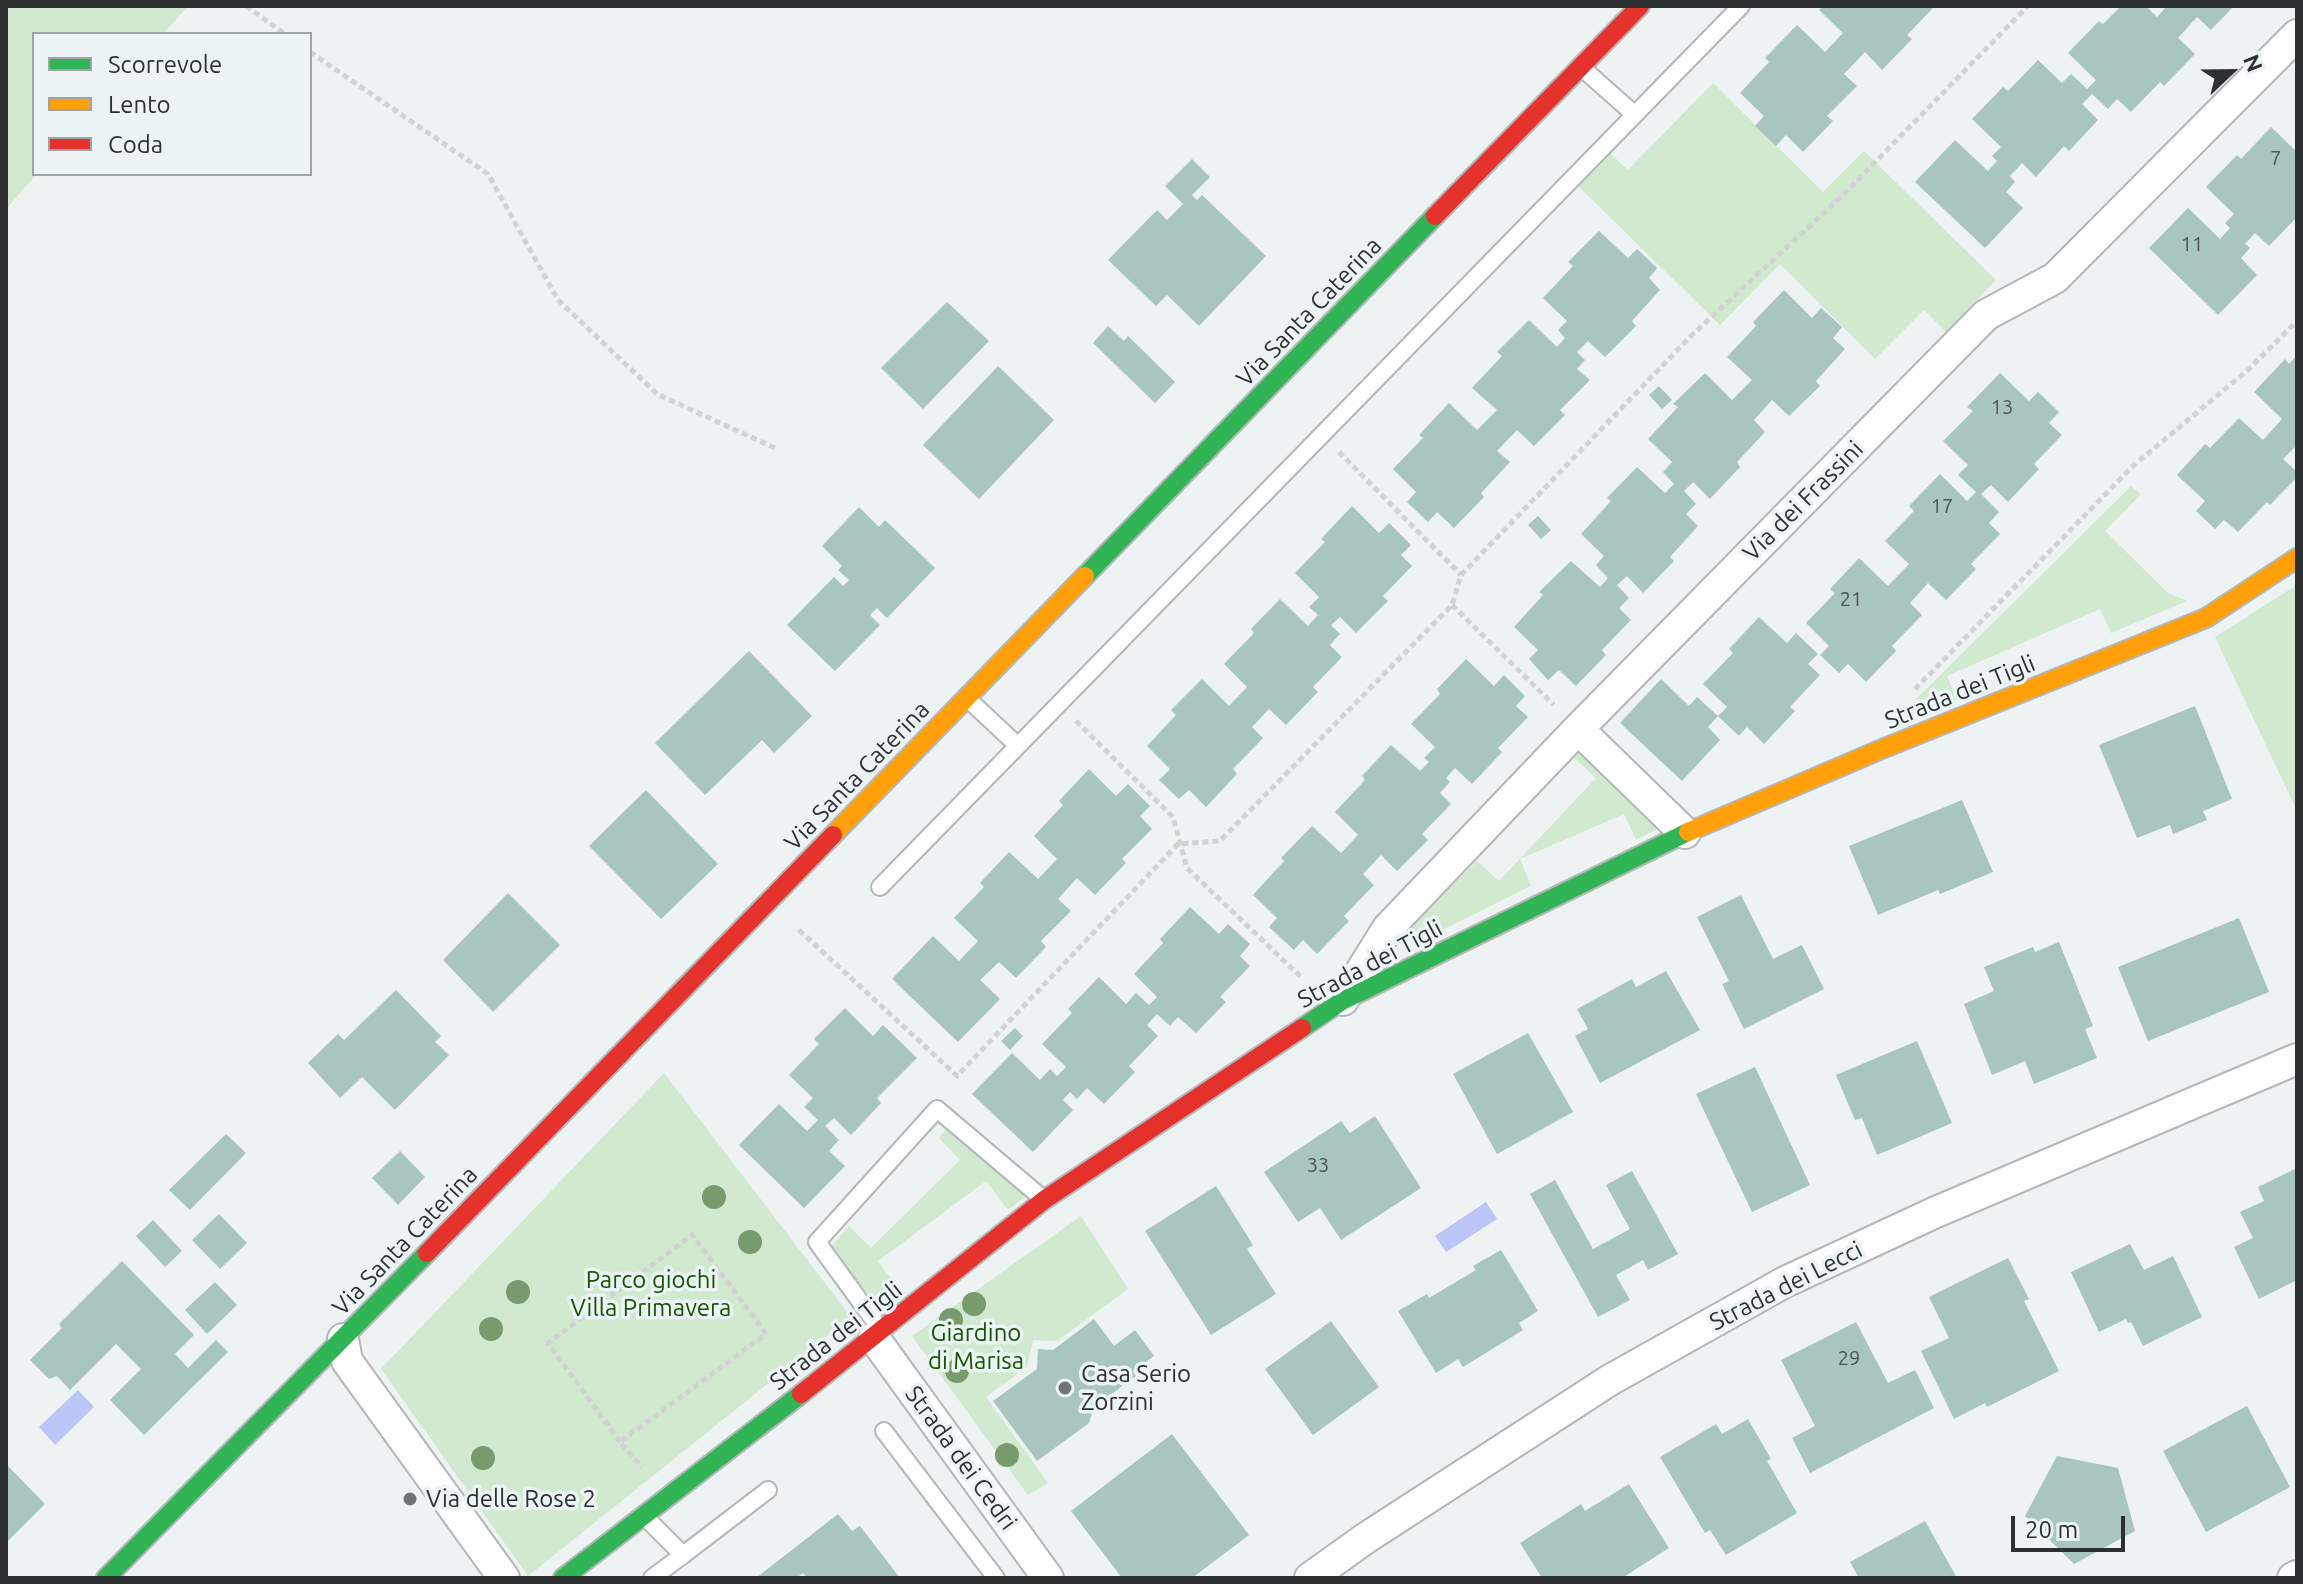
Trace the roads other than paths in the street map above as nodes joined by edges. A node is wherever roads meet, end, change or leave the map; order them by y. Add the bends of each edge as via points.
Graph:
1 (1640, 6) edge
2 (1741, 6) edge
3 (2297, 35) edge
4 (1580, 67) junction
5 (1634, 114) junction
6 (2297, 558) edge
7 (967, 698) junction
8 (1578, 729) junction
9 (1017, 745) junction
10 (1685, 833) junction
11 (880, 887) dead end
12 (1338, 1004) junction
13 (2297, 1059) edge
14 (1044, 1200) junction
15 (878, 1334) junction
16 (343, 1339) junction
17 (884, 1431) dead end
18 (768, 1490) dead end
19 (644, 1516) junction
20 (683, 1555) junction
21 (106, 1578) edge
22 (504, 1578) edge
23 (563, 1578) edge
24 (652, 1578) edge
25 (996, 1578) edge
26 (1048, 1578) edge
27 (1310, 1578) edge

1 - 4 street, Via Santa Caterina
2 - 5 lane
3 - 8 street, Via dei Frassini via 2055,278 1986,315
4 - 5 lane
4 - 7 street, Via Santa Caterina
5 - 9 lane
6 - 10 street, Strada dei Tigli via 2206,618
7 - 9 lane
7 - 16 street, Via Santa Caterina
8 - 10 street
8 - 12 street, Via dei Frassini via 1388,928
9 - 11 lane
10 - 12 street, Strada dei Tigli
12 - 14 street, Strada dei Tigli
13 - 27 street, Strada dei Lecci via 1785,1282 1610,1380
14 - 15 street, Strada dei Tigli
14 - 15 lane via 937,1109 817,1242
15 - 19 street, Strada dei Tigli
15 - 26 street, Strada dei Cedri
16 - 21 street, Via Santa Caterina
16 - 22 street via 347,1361
17 - 25 lane
18 - 20 lane
19 - 20 lane
19 - 23 street, Strada dei Tigli
20 - 24 lane

